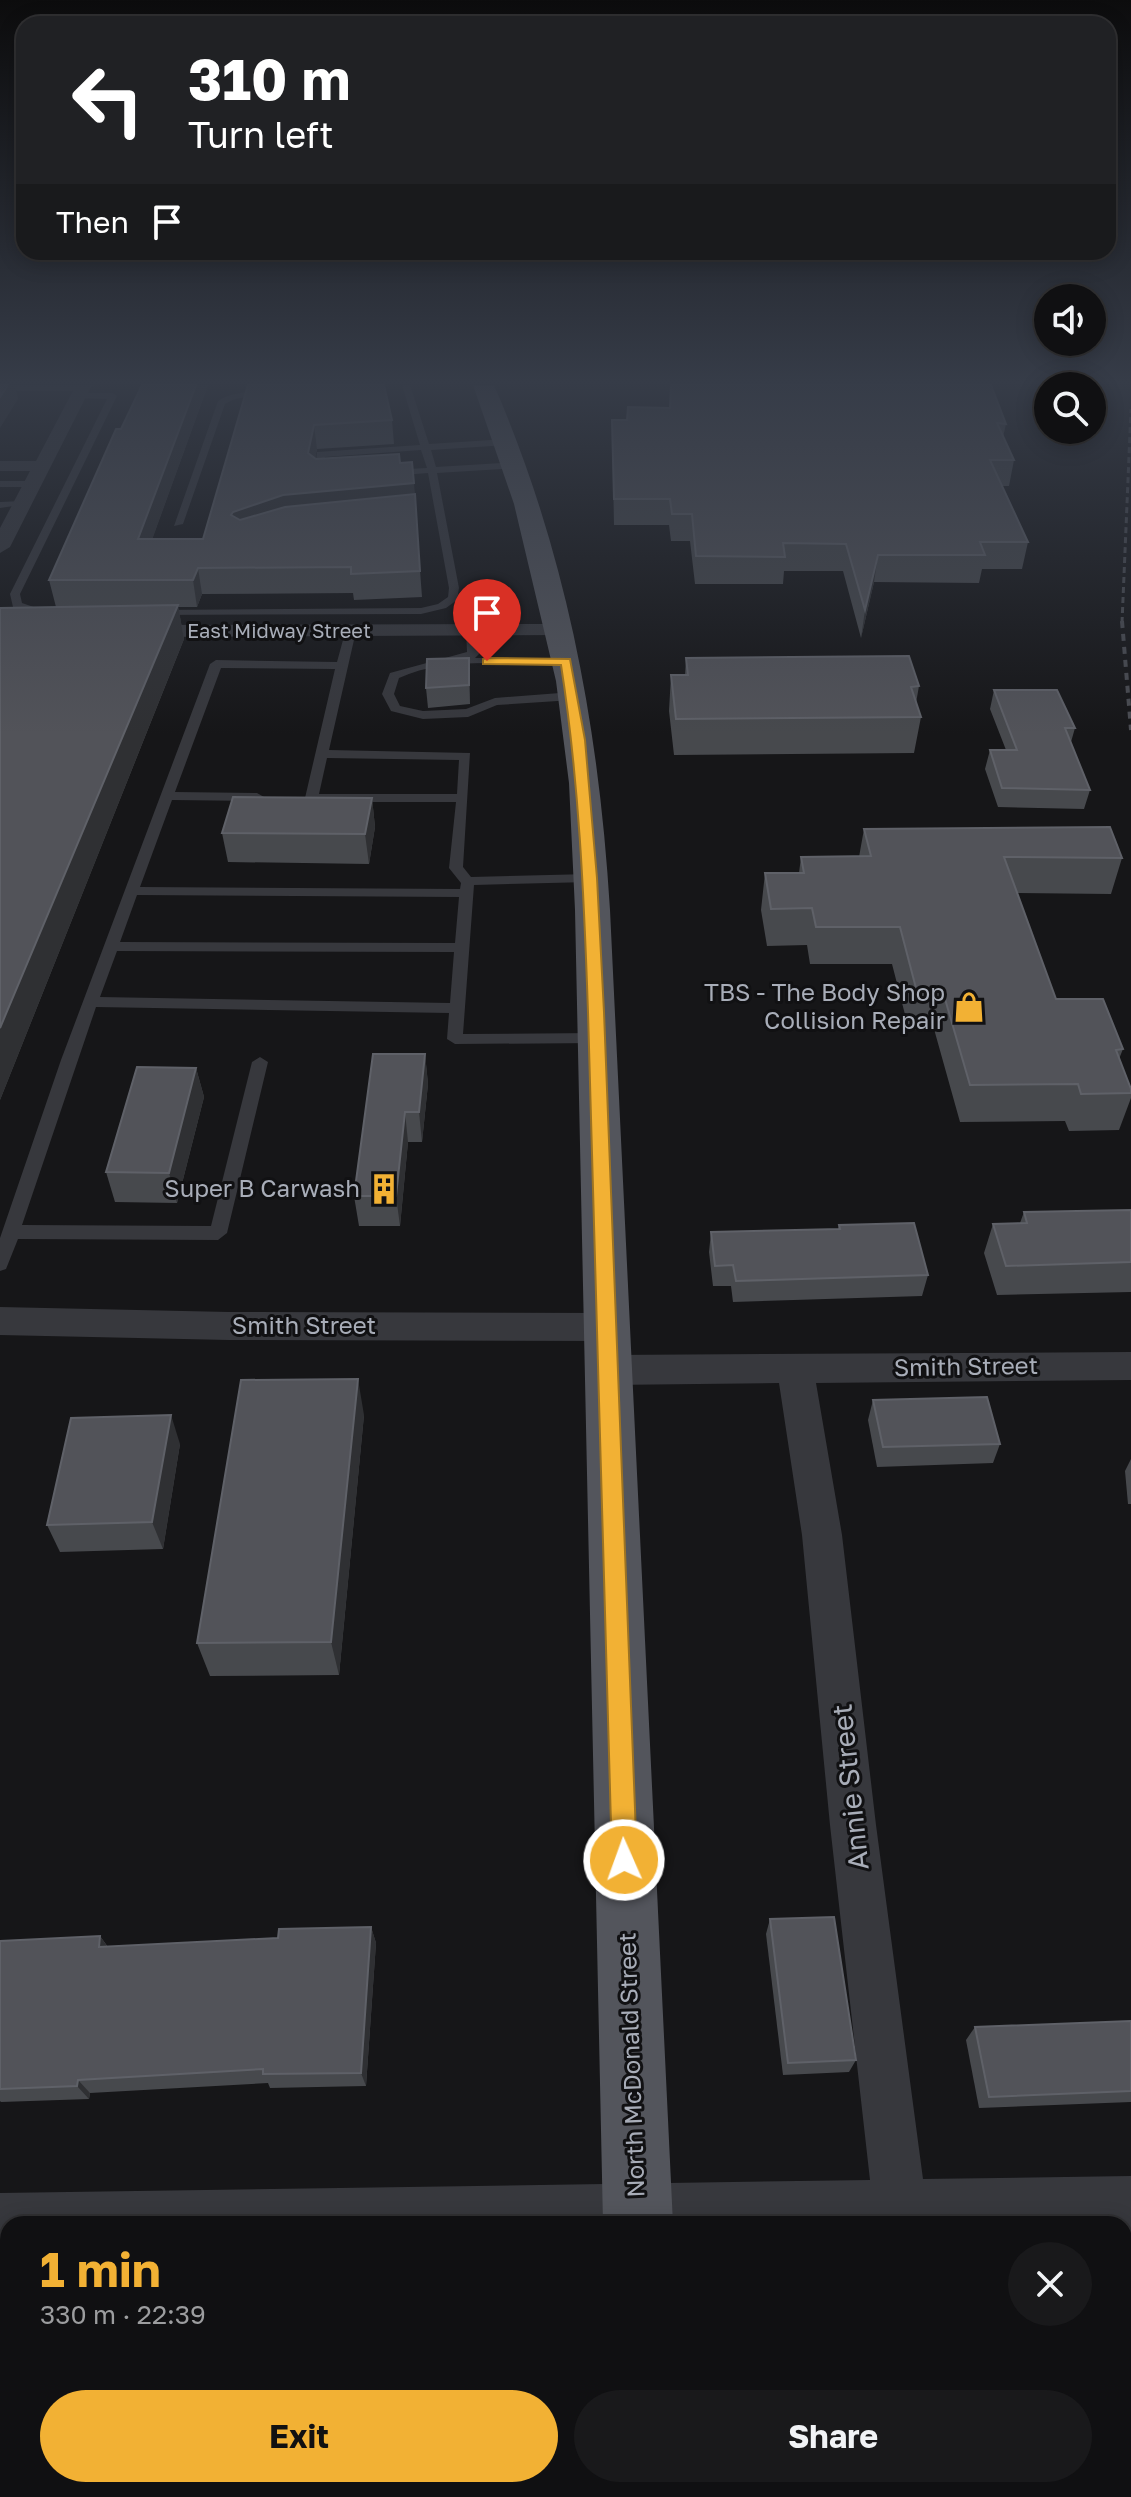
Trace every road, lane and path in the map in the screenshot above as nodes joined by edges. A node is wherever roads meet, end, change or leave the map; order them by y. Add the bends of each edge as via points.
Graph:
1 (61, 502) edge
2 (186, 502) edge
3 (438, 502) edge
4 (526, 502) edge
5 (22, 504) joint
6 (0, 505) edge
7 (440, 511) junction
8 (425, 513) dead end
9 (178, 524) dead end
10 (2, 538) edge
11 (0, 592) edge
12 (17, 592) junction
13 (137, 613) edge
14 (61, 622) joint
15 (472, 630) junction
16 (16, 631) edge
17 (111, 631) edge
18 (350, 631) junction
19 (461, 661) junction
20 (566, 663) junction
21 (341, 666) junction
22 (321, 754) junction
23 (167, 796) junction
24 (268, 797) edge
25 (463, 798) junction
26 (590, 878) junction
27 (466, 887) junction
28 (132, 891) junction
29 (111, 946) junction
30 (462, 948) junction
31 (90, 1002) junction
32 (457, 1008) junction
33 (597, 1038) junction
34 (260, 1062) dead end
35 (11, 1232) junction
36 (0, 1264) edge
37 (0, 1321) edge
38 (608, 1348) junction
39 (1131, 1366) edge
40 (795, 1369) junction
41 (1131, 2203) edge
42 (900, 2205) junction
43 (638, 2216) edge
44 (660, 2216) edge

1 - 12 lane
2 - 9 lane
3 - 7 lane
4 - 20 main road, North McDonald Street
5 - 6 lane
5 - 10 street
7 - 8 lane
7 - 13 lane via 455,594 442,606 406,612
11 - 12 lane
12 - 14 lane via 17,605
14 - 16 street
15 - 18 street, East Midway Street
15 - 19 lane via 473,654
15 - 20 street, East Midway Street
17 - 18 street, East Midway Street
18 - 21 lane
19 - 20 lane
19 - 20 lane via 412,666 394,676 388,694 395,708 423,715 468,713
20 - 26 main road, North McDonald Street
21 - 22 lane
21 - 23 lane via 216,664
22 - 25 lane via 466,756
22 - 25 lane via 304,798
23 - 24 lane
23 - 28 lane
25 - 27 lane via 456,868
26 - 27 lane
26 - 33 main road, North McDonald Street
27 - 28 lane
27 - 30 lane
28 - 29 lane
29 - 30 lane
29 - 31 lane
30 - 32 lane
31 - 32 lane
31 - 35 lane
32 - 33 lane via 455,1039
33 - 38 main road, North McDonald Street
34 - 35 lane via 218,1233
35 - 36 lane
37 - 38 street, Smith Street via 229,1326
38 - 40 street, Smith Street
38 - 43 main road, North McDonald Street
39 - 40 street, Smith Street
40 - 42 street, Annie Street via 822,1535
41 - 42 street
42 - 44 street

